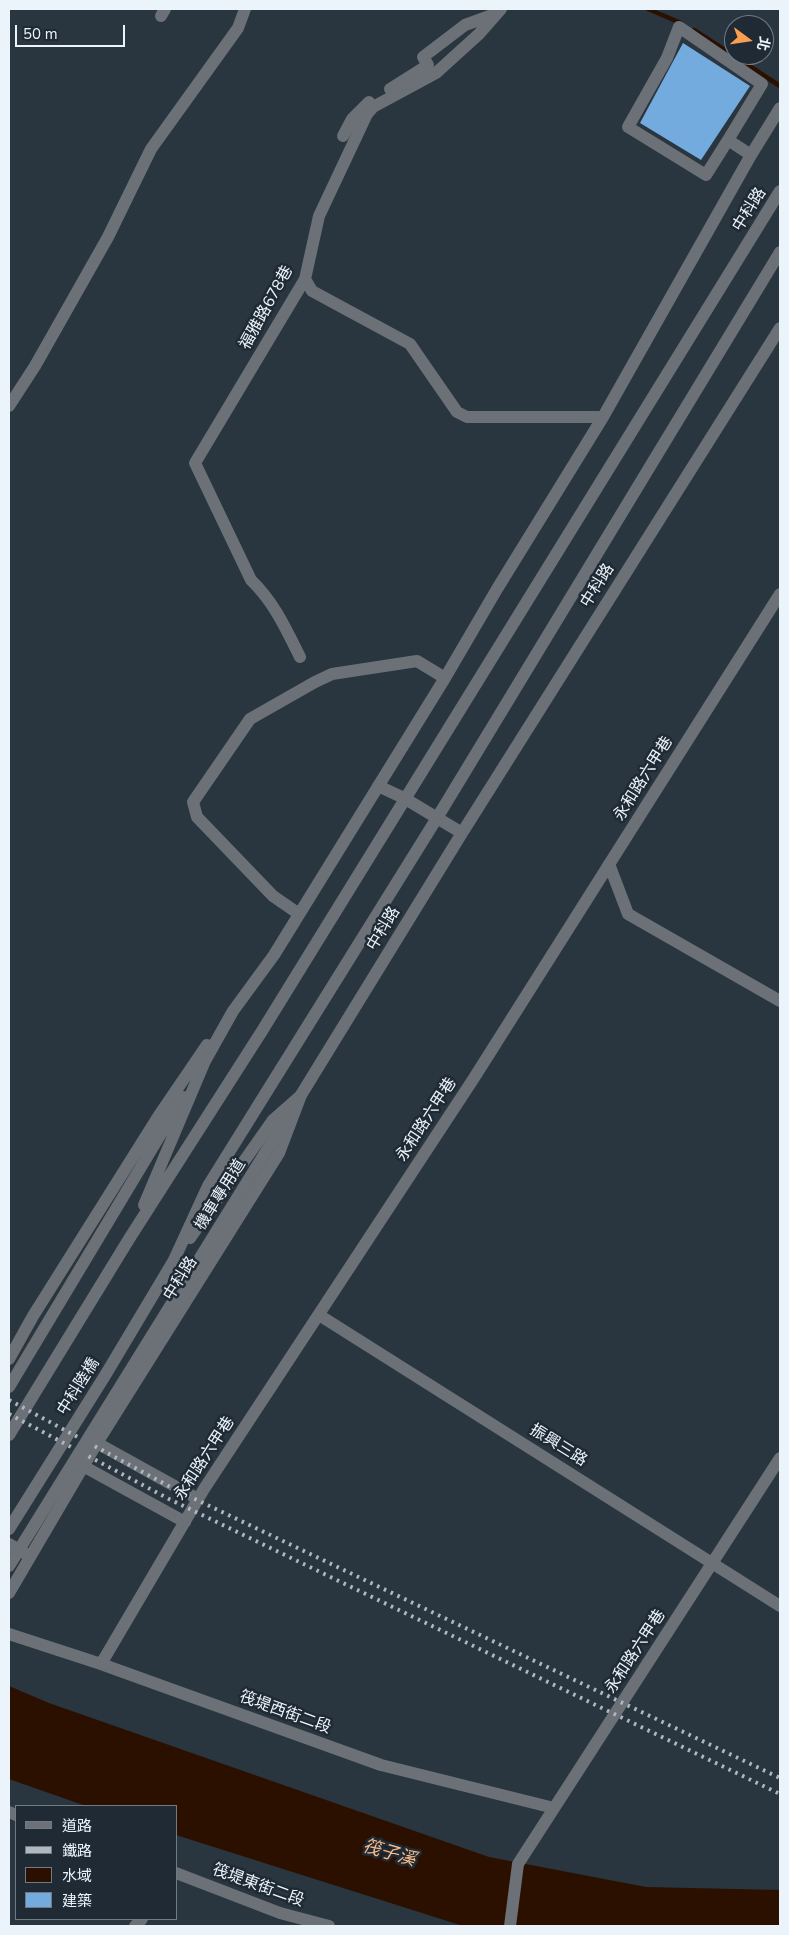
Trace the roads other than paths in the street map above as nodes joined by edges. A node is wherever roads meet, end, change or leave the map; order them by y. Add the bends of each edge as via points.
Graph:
1 (246, 9) edge
2 (499, 11) edge
3 (780, 108) edge
4 (343, 136) dead end
5 (728, 140) junction
6 (751, 154) junction
7 (780, 191) edge
8 (780, 252) edge
9 (305, 279) junction
10 (780, 328) edge
11 (9, 406) edge
12 (603, 417) junction
13 (780, 594) edge
14 (300, 657) dead end
15 (445, 678) junction
16 (378, 786) junction
17 (404, 798) junction
18 (437, 818) junction
19 (462, 833) junction
20 (609, 864) junction
21 (300, 914) junction
22 (780, 1001) edge
23 (233, 1012) junction
24 (205, 1061) junction
25 (301, 1095) junction
26 (129, 1239) junction
27 (174, 1260) junction
28 (319, 1315) junction
29 (9, 1359) edge
30 (9, 1387) edge
31 (9, 1435) edge
32 (97, 1443) junction
33 (780, 1458) edge
34 (83, 1466) junction
35 (198, 1499) junction
36 (185, 1522) junction
37 (9, 1529) edge
38 (9, 1544) edge
39 (30, 1556) junction
40 (713, 1564) junction
41 (9, 1566) edge
42 (9, 1593) edge
43 (780, 1606) edge
44 (9, 1634) edge
45 (101, 1664) junction
46 (554, 1808) junction
47 (178, 1876) edge
48 (329, 1926) edge
49 (510, 1926) edge

1 - 11 street via 238,28 151,150 108,237 36,366
2 - 4 street via 465,25 423,57 428,65 366,104 352,119
2 - 9 street, 福雅路678巷 via 436,73 373,107 367,114 319,216
3 - 6 street, 中科路
5 - 5 street via 762,84 679,27 666,58 628,127 706,175
5 - 6 street
6 - 12 street, 中科路
7 - 17 street, 中科路
8 - 18 street, 中科路
9 - 12 street via 312,291 410,344 457,412 467,417
9 - 14 street, 福雅路678巷 via 195,463 252,580 275,607
10 - 19 street, 中科路
12 - 15 street, 中科路
13 - 20 street, 永和路六甲巷
15 - 16 street, 中科路
15 - 21 street via 417,661 332,674 315,682 250,719 193,802 197,817 273,896
16 - 17 street
16 - 21 street, 中科路
17 - 18 street
17 - 26 street, 中科路 via 262,1031
18 - 19 street
18 - 27 street, 中科路 via 208,1186
19 - 25 street, 中科路
20 - 22 street via 628,914
20 - 28 street, 永和路六甲巷
21 - 23 street, 中科路
23 - 24 street
23 - 29 street via 197,1058 158,1117
24 - 26 street
24 - 30 street
25 - 27 street via 273,1120
25 - 32 street, 中科路 via 279,1153
25 - 41 street, 機車專用道, bridge
26 - 31 street
27 - 37 street, 中科陸橋
28 - 35 street, 永和路六甲巷
28 - 40 street, 振興三路
32 - 34 street, 中科路
32 - 35 street
33 - 40 street, 永和路六甲巷
34 - 36 street
34 - 39 street, 中科路
35 - 36 street, 永和路六甲巷
36 - 45 street, 永和路六甲巷
38 - 39 street
39 - 42 street, 中科路
40 - 43 street, 振興三路
40 - 46 street, 永和路六甲巷
44 - 45 street, 筏堤西街二段
45 - 46 street, 筏堤西街二段 via 381,1765
46 - 49 street, 永和路六甲巷 via 518,1864
47 - 48 street, 筏堤東街二段 via 280,1914

